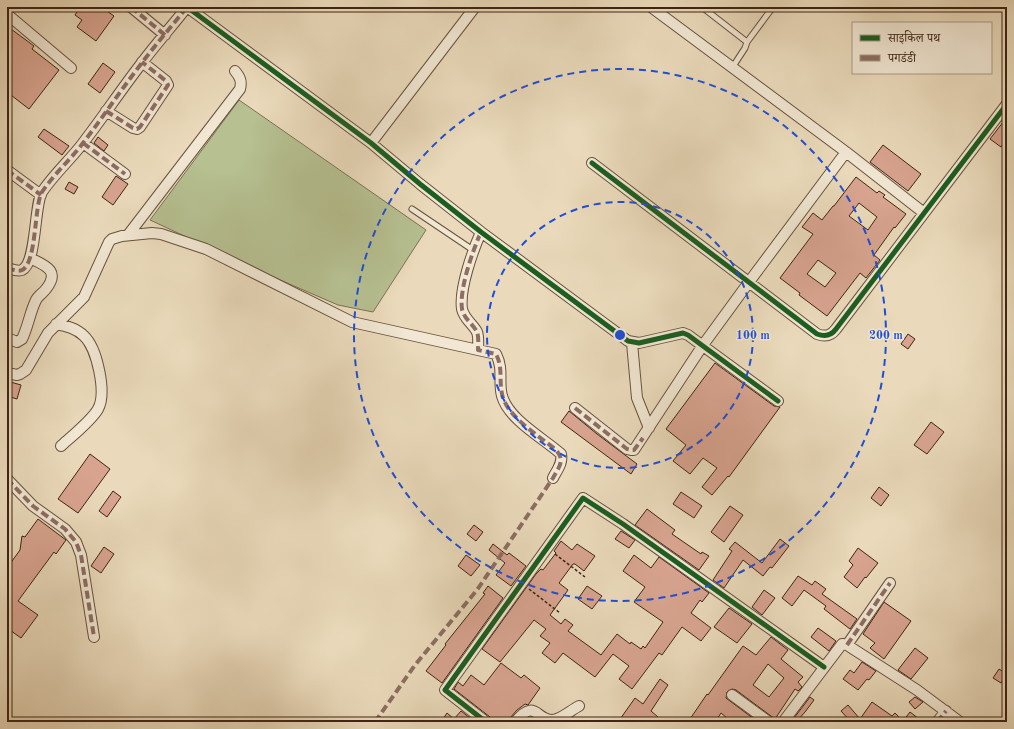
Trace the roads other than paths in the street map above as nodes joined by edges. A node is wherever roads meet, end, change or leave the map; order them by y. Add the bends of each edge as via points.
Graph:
1 (131, 7) edge
2 (187, 7) edge
3 (475, 7) edge
4 (651, 7) edge
5 (702, 7) edge
6 (773, 7) edge
7 (7, 14) edge
8 (165, 35) junction
9 (747, 42) junction
10 (142, 62) junction
11 (71, 68) dead end
12 (732, 68) junction
13 (235, 71) dead end
14 (1007, 104) edge
15 (106, 111) junction
16 (83, 143) junction
17 (371, 143) junction
18 (846, 152) junction
19 (592, 163) dead end
20 (7, 170) edge
21 (125, 174) dead end
22 (41, 195) junction
23 (412, 209) dead end
24 (924, 214) junction
25 (481, 232) junction
26 (128, 235) junction
27 (473, 250) junction
28 (30, 258) junction
29 (7, 268) edge
30 (749, 282) junction
31 (56, 324) junction
32 (7, 338) edge
33 (632, 343) junction
34 (704, 345) junction
35 (478, 350) junction
36 (7, 373) edge
37 (778, 401) dead end
38 (575, 408) dead end
39 (649, 428) junction
40 (61, 446) dead end
41 (553, 478) dead end
42 (7, 479) edge
43 (890, 583) dead end
44 (94, 637) dead end
45 (847, 645) junction
46 (824, 667) junction
47 (732, 695) dead end
48 (579, 706) dead end
49 (946, 710) junction
50 (486, 722) edge
51 (515, 722) edge
52 (769, 722) edge
53 (783, 722) edge
54 (937, 722) edge
55 (960, 722) edge

1 - 8 street
2 - 8 street
2 - 17 street
3 - 17 street
4 - 12 street
5 - 9 lane
6 - 9 lane
7 - 11 street
8 - 10 street
9 - 12 lane
10 - 15 street
10 - 15 street via 168,85 140,127 133,128
12 - 18 street
13 - 26 street via 241,81 240,89
14 - 24 street
15 - 16 street
16 - 21 street
16 - 22 street
17 - 25 street
18 - 24 street
18 - 30 street
19 - 30 street
20 - 22 street
22 - 28 street
23 - 27 lane
24 - 30 street via 829,335 817,334
25 - 27 street
25 - 33 street
26 - 31 street via 116,237 109,242 84,297
26 - 35 street via 161,234 206,248 352,322
27 - 35 street via 462,302 465,316 478,333
28 - 29 street via 22,270
28 - 32 street via 50,269 52,278 35,301 22,339 17,342
30 - 34 street
31 - 36 street via 26,370 17,375
31 - 40 street via 77,330 86,338 96,356 101,385 98,410
33 - 34 street via 683,333
33 - 39 street via 638,398
34 - 37 street
34 - 39 street
35 - 41 street via 496,354 500,364 502,396 510,411 560,454 562,459
38 - 39 street via 631,450 637,447
42 - 44 street via 33,506 65,529 76,542 81,555
43 - 45 street
45 - 46 street via 842,644
45 - 49 street
46 - 50 street via 584,498 445,690
46 - 53 street
47 - 52 street
48 - 51 street via 555,720 532,711 522,714
49 - 54 street
49 - 55 street

